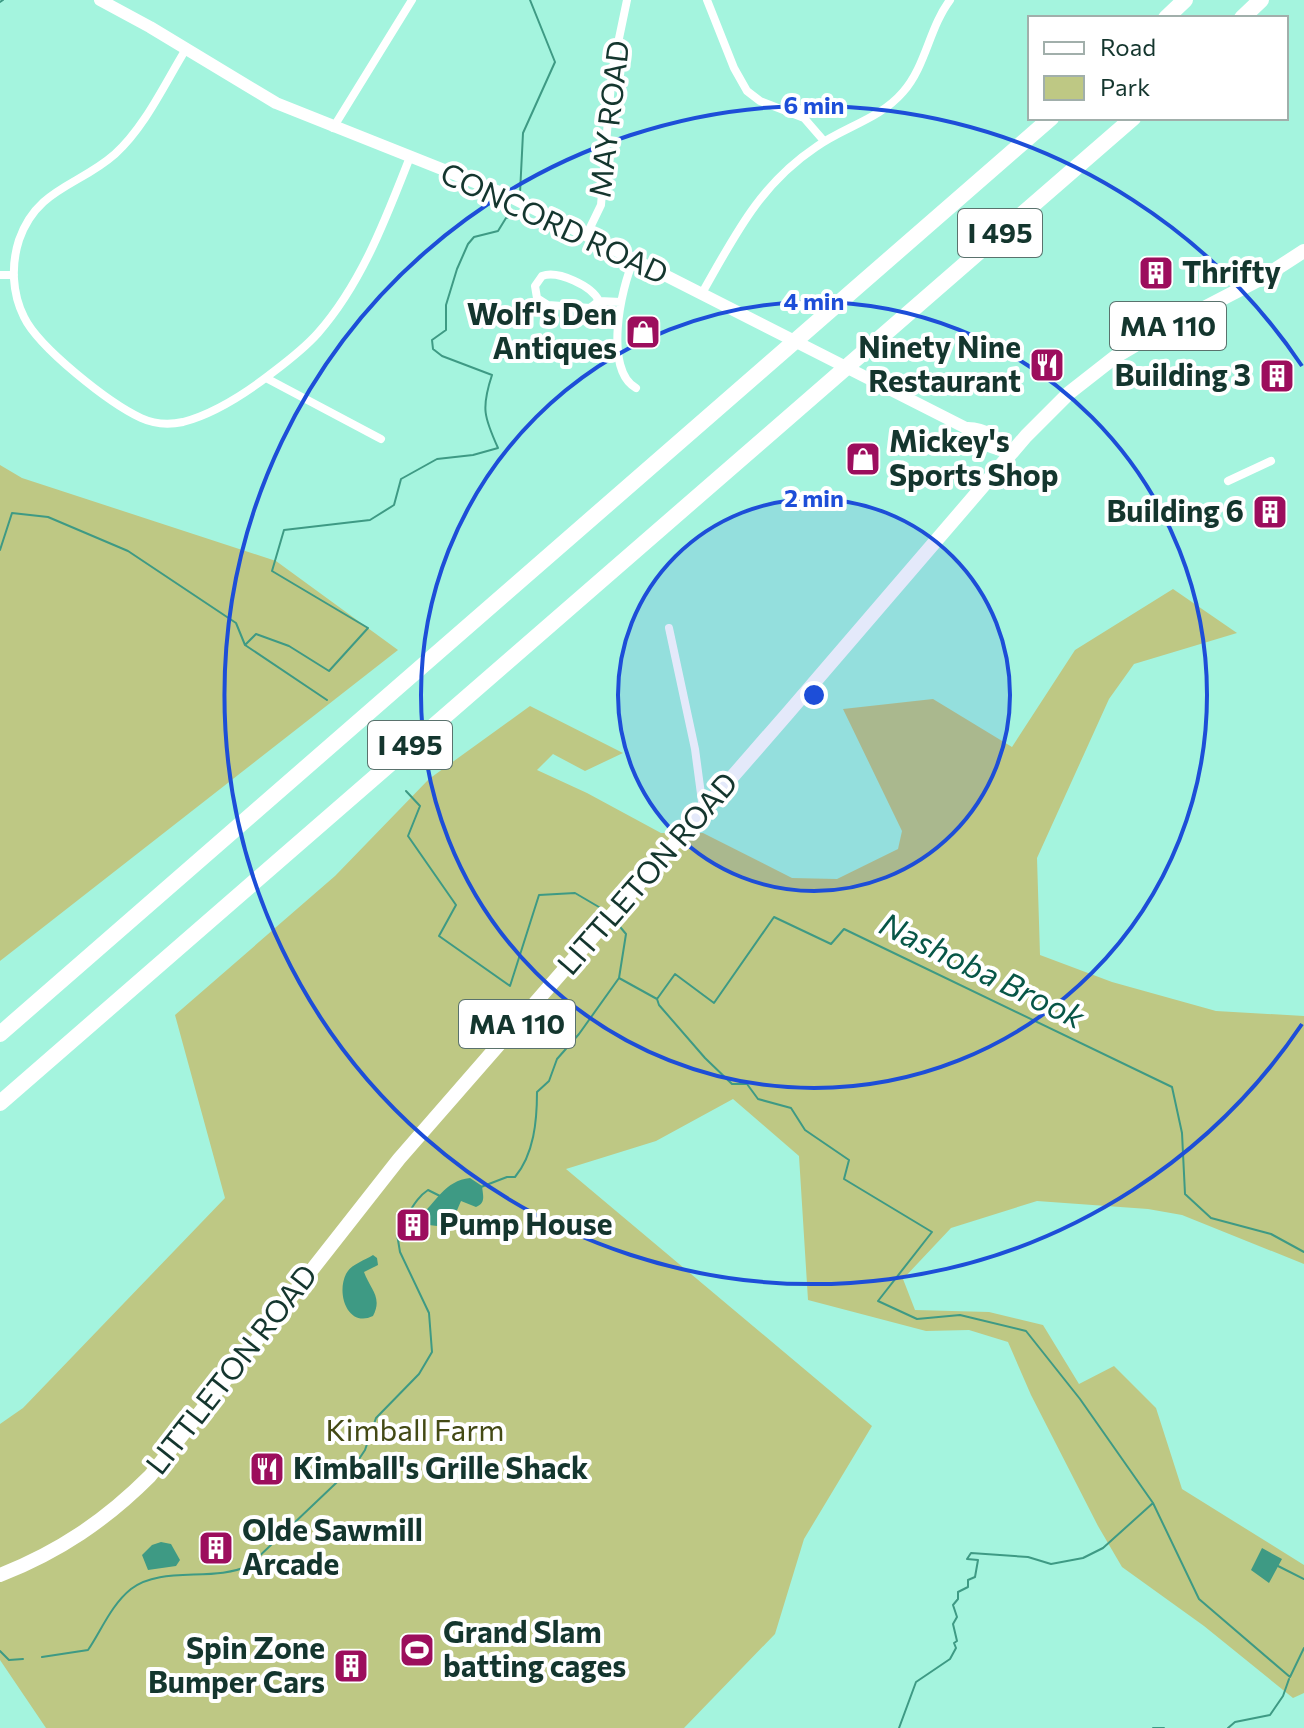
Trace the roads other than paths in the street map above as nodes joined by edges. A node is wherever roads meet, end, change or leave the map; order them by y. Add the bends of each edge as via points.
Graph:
1 (100, 0) edge
2 (412, 0) edge
3 (627, 0) edge
4 (707, 0) edge
5 (950, 0) edge
6 (1185, 0) edge
7 (1261, 0) edge
8 (1168, 16) edge
9 (1244, 16) edge
10 (186, 49) junction
11 (1049, 120) edge
12 (1131, 120) edge
13 (333, 128) junction
14 (824, 141) junction
15 (410, 157) junction
16 (586, 236) junction
17 (1304, 251) edge
18 (634, 260) junction
19 (0, 275) edge
20 (14, 275) junction
21 (701, 295) junction
22 (599, 301) junction
23 (621, 302) junction
24 (266, 378) junction
25 (636, 388) dead end
26 (381, 439) dead end
27 (1012, 452) junction
28 (1271, 461) dead end
29 (1228, 481) dead end
30 (669, 628) dead end
31 (703, 810) junction
32 (0, 1034) edge
33 (0, 1103) edge
34 (0, 1575) edge

1 - 10 main road, CONCORD ROAD
2 - 13 street
3 - 16 street, MAY ROAD via 612,72 601,205
4 - 14 street via 747,91 798,115
5 - 14 street via 903,92 877,114
6 - 8 highway
7 - 9 highway
10 - 13 main road, CONCORD ROAD via 276,103
10 - 20 street via 125,143 35,210 19,241
11 - 32 highway, I 495
12 - 33 highway, I 495
13 - 15 main road, CONCORD ROAD
14 - 21 street via 756,202
15 - 16 main road, CONCORD ROAD via 507,195
15 - 24 street via 383,227 339,305 317,334
16 - 18 main road, CONCORD ROAD
17 - 27 main road, LITTLETON ROAD / MA 110 via 1115,357 1069,393
18 - 21 main road, CONCORD ROAD
18 - 23 street
19 - 20 street
20 - 24 street via 20,309 38,339 141,418 184,422
21 - 27 main road, CONCORD ROAD via 966,428 977,427
22 - 22 street via 590,308 548,305 537,298 535,286 542,276 554,274 591,291
22 - 23 street
23 - 25 street via 620,365 624,379
24 - 26 street
27 - 31 main road, LITTLETON ROAD / MA 110
28 - 29 street
30 - 31 street
31 - 34 main road, LITTLETON ROAD / MA 110 via 382,1180 150,1476 84,1533

